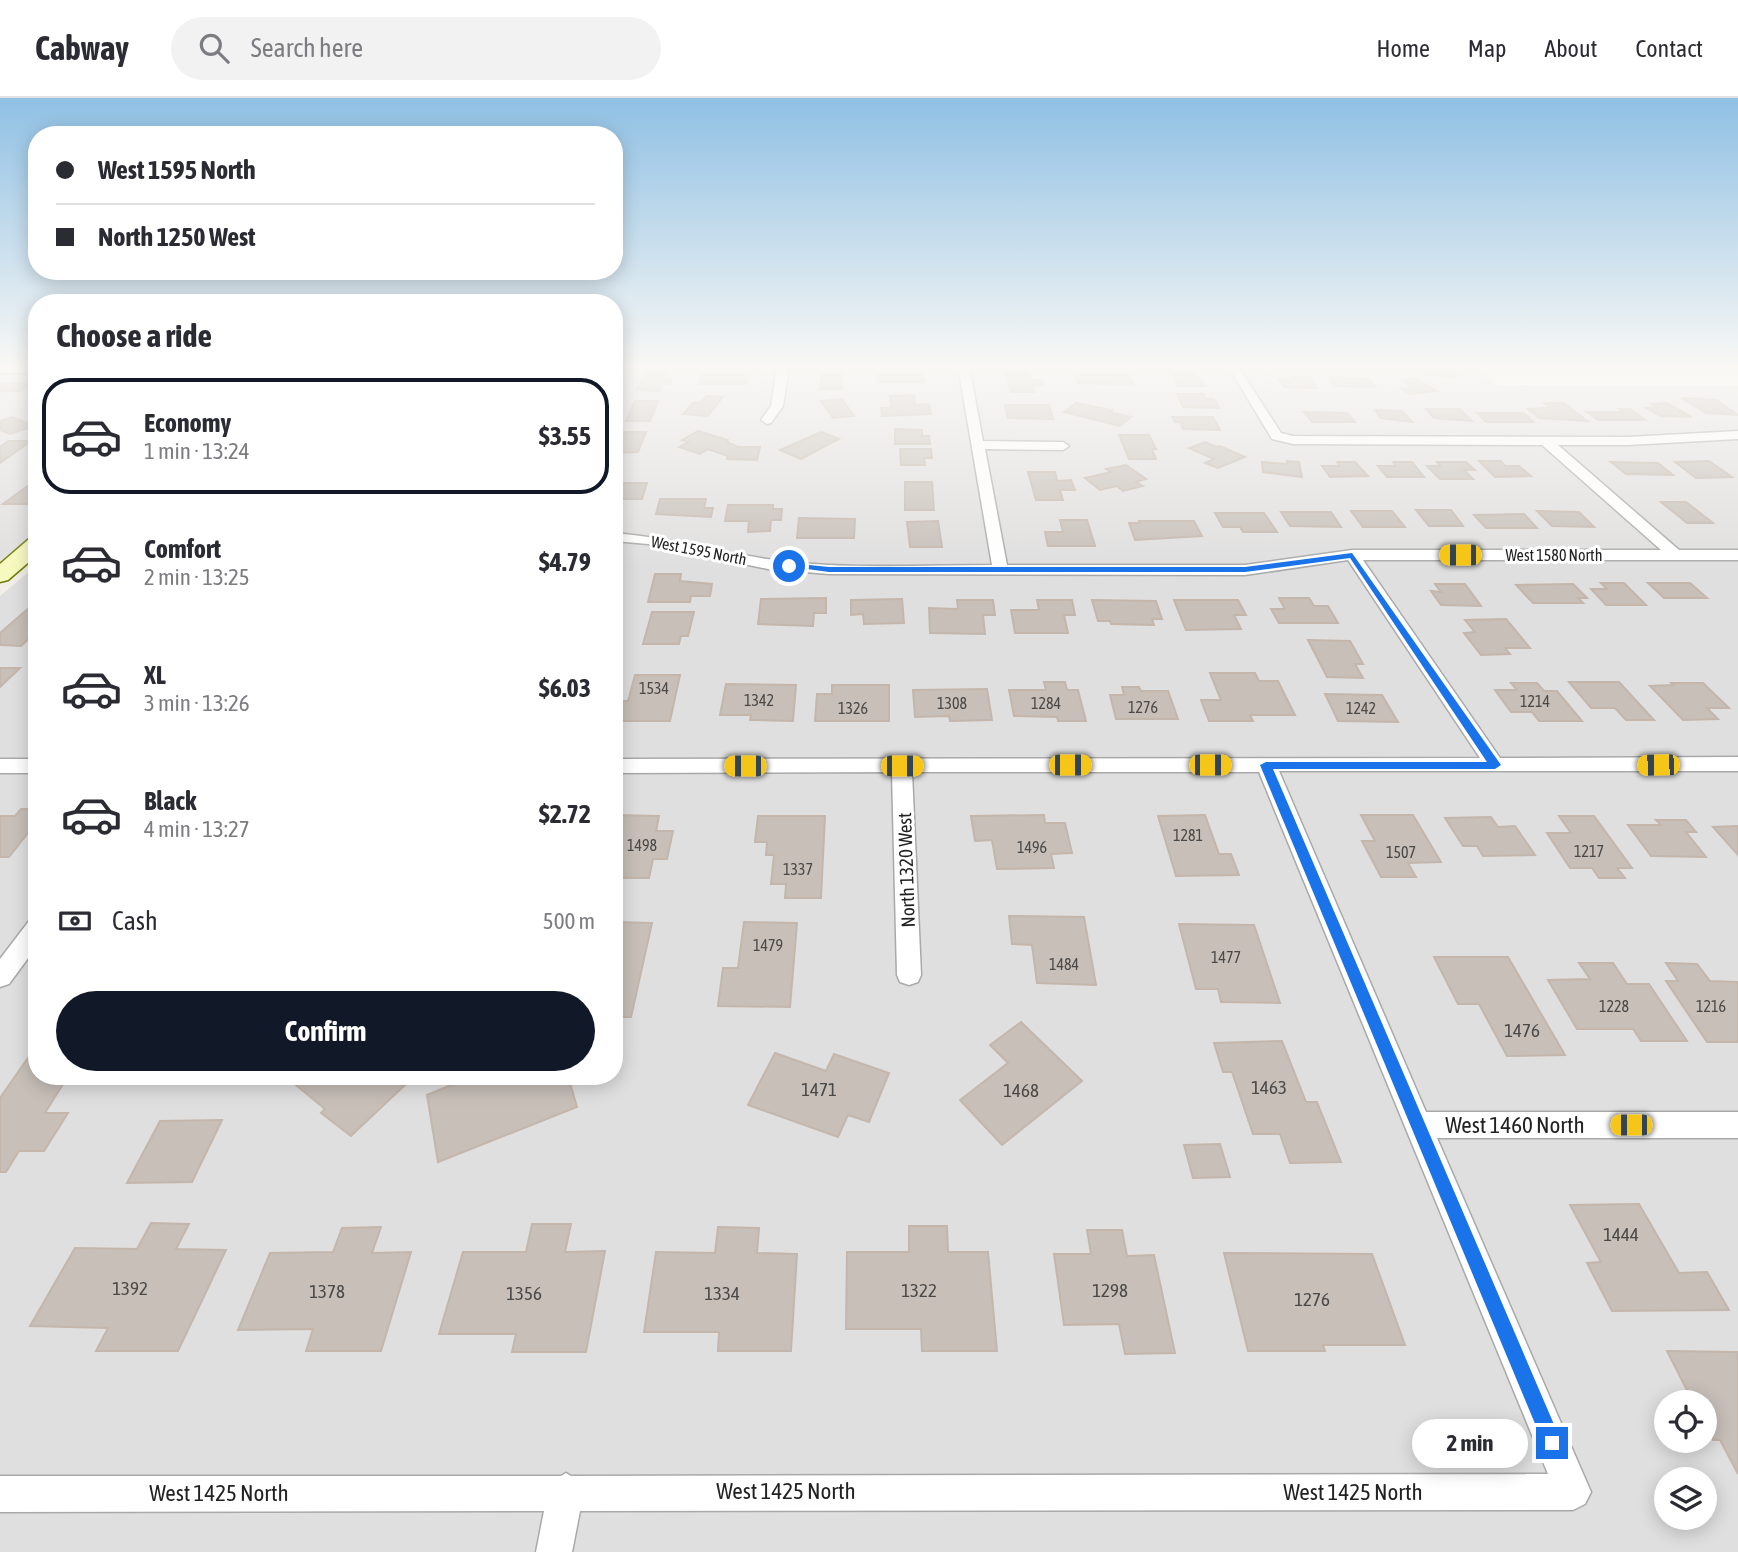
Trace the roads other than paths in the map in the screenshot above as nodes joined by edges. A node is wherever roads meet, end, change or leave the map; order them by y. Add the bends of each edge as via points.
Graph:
1 (976, 434) edge
2 (1275, 434) edge
3 (1738, 435) edge
4 (1546, 441) junction
5 (978, 445) junction
6 (1063, 446) dead end
7 (623, 538) edge
8 (28, 552) edge
9 (1352, 555) junction
10 (1675, 555) junction
11 (1738, 555) edge
12 (1000, 569) junction
13 (1245, 570) joint
14 (0, 575) edge
15 (1738, 764) edge
16 (1266, 765) junction
17 (1495, 765) junction
18 (0, 766) edge
19 (28, 766) edge
20 (623, 766) edge
21 (902, 766) junction
22 (28, 940) edge
23 (909, 975) dead end
24 (0, 977) edge
25 (1418, 1125) junction
26 (1738, 1125) edge
27 (566, 1491) junction
28 (0, 1494) edge
29 (554, 1552) edge

1 - 5 street
2 - 4 street via 1293,440
3 - 4 street
4 - 10 street
5 - 6 street
5 - 12 street
7 - 12 street, West 1595 North via 829,569
8 - 14 street
9 - 10 street, West 1580 North
9 - 13 street, West 1580 North
9 - 17 street
10 - 11 street, West 1580 North
12 - 13 street, West 1595 North
15 - 17 street
16 - 17 street
16 - 21 street
16 - 25 street
18 - 19 street
20 - 21 street
21 - 23 street, North 1320 West
22 - 24 street
25 - 26 street, West 1460 North
25 - 27 street, West 1425 North via 1573,1492
27 - 28 street, West 1425 North
27 - 29 street

